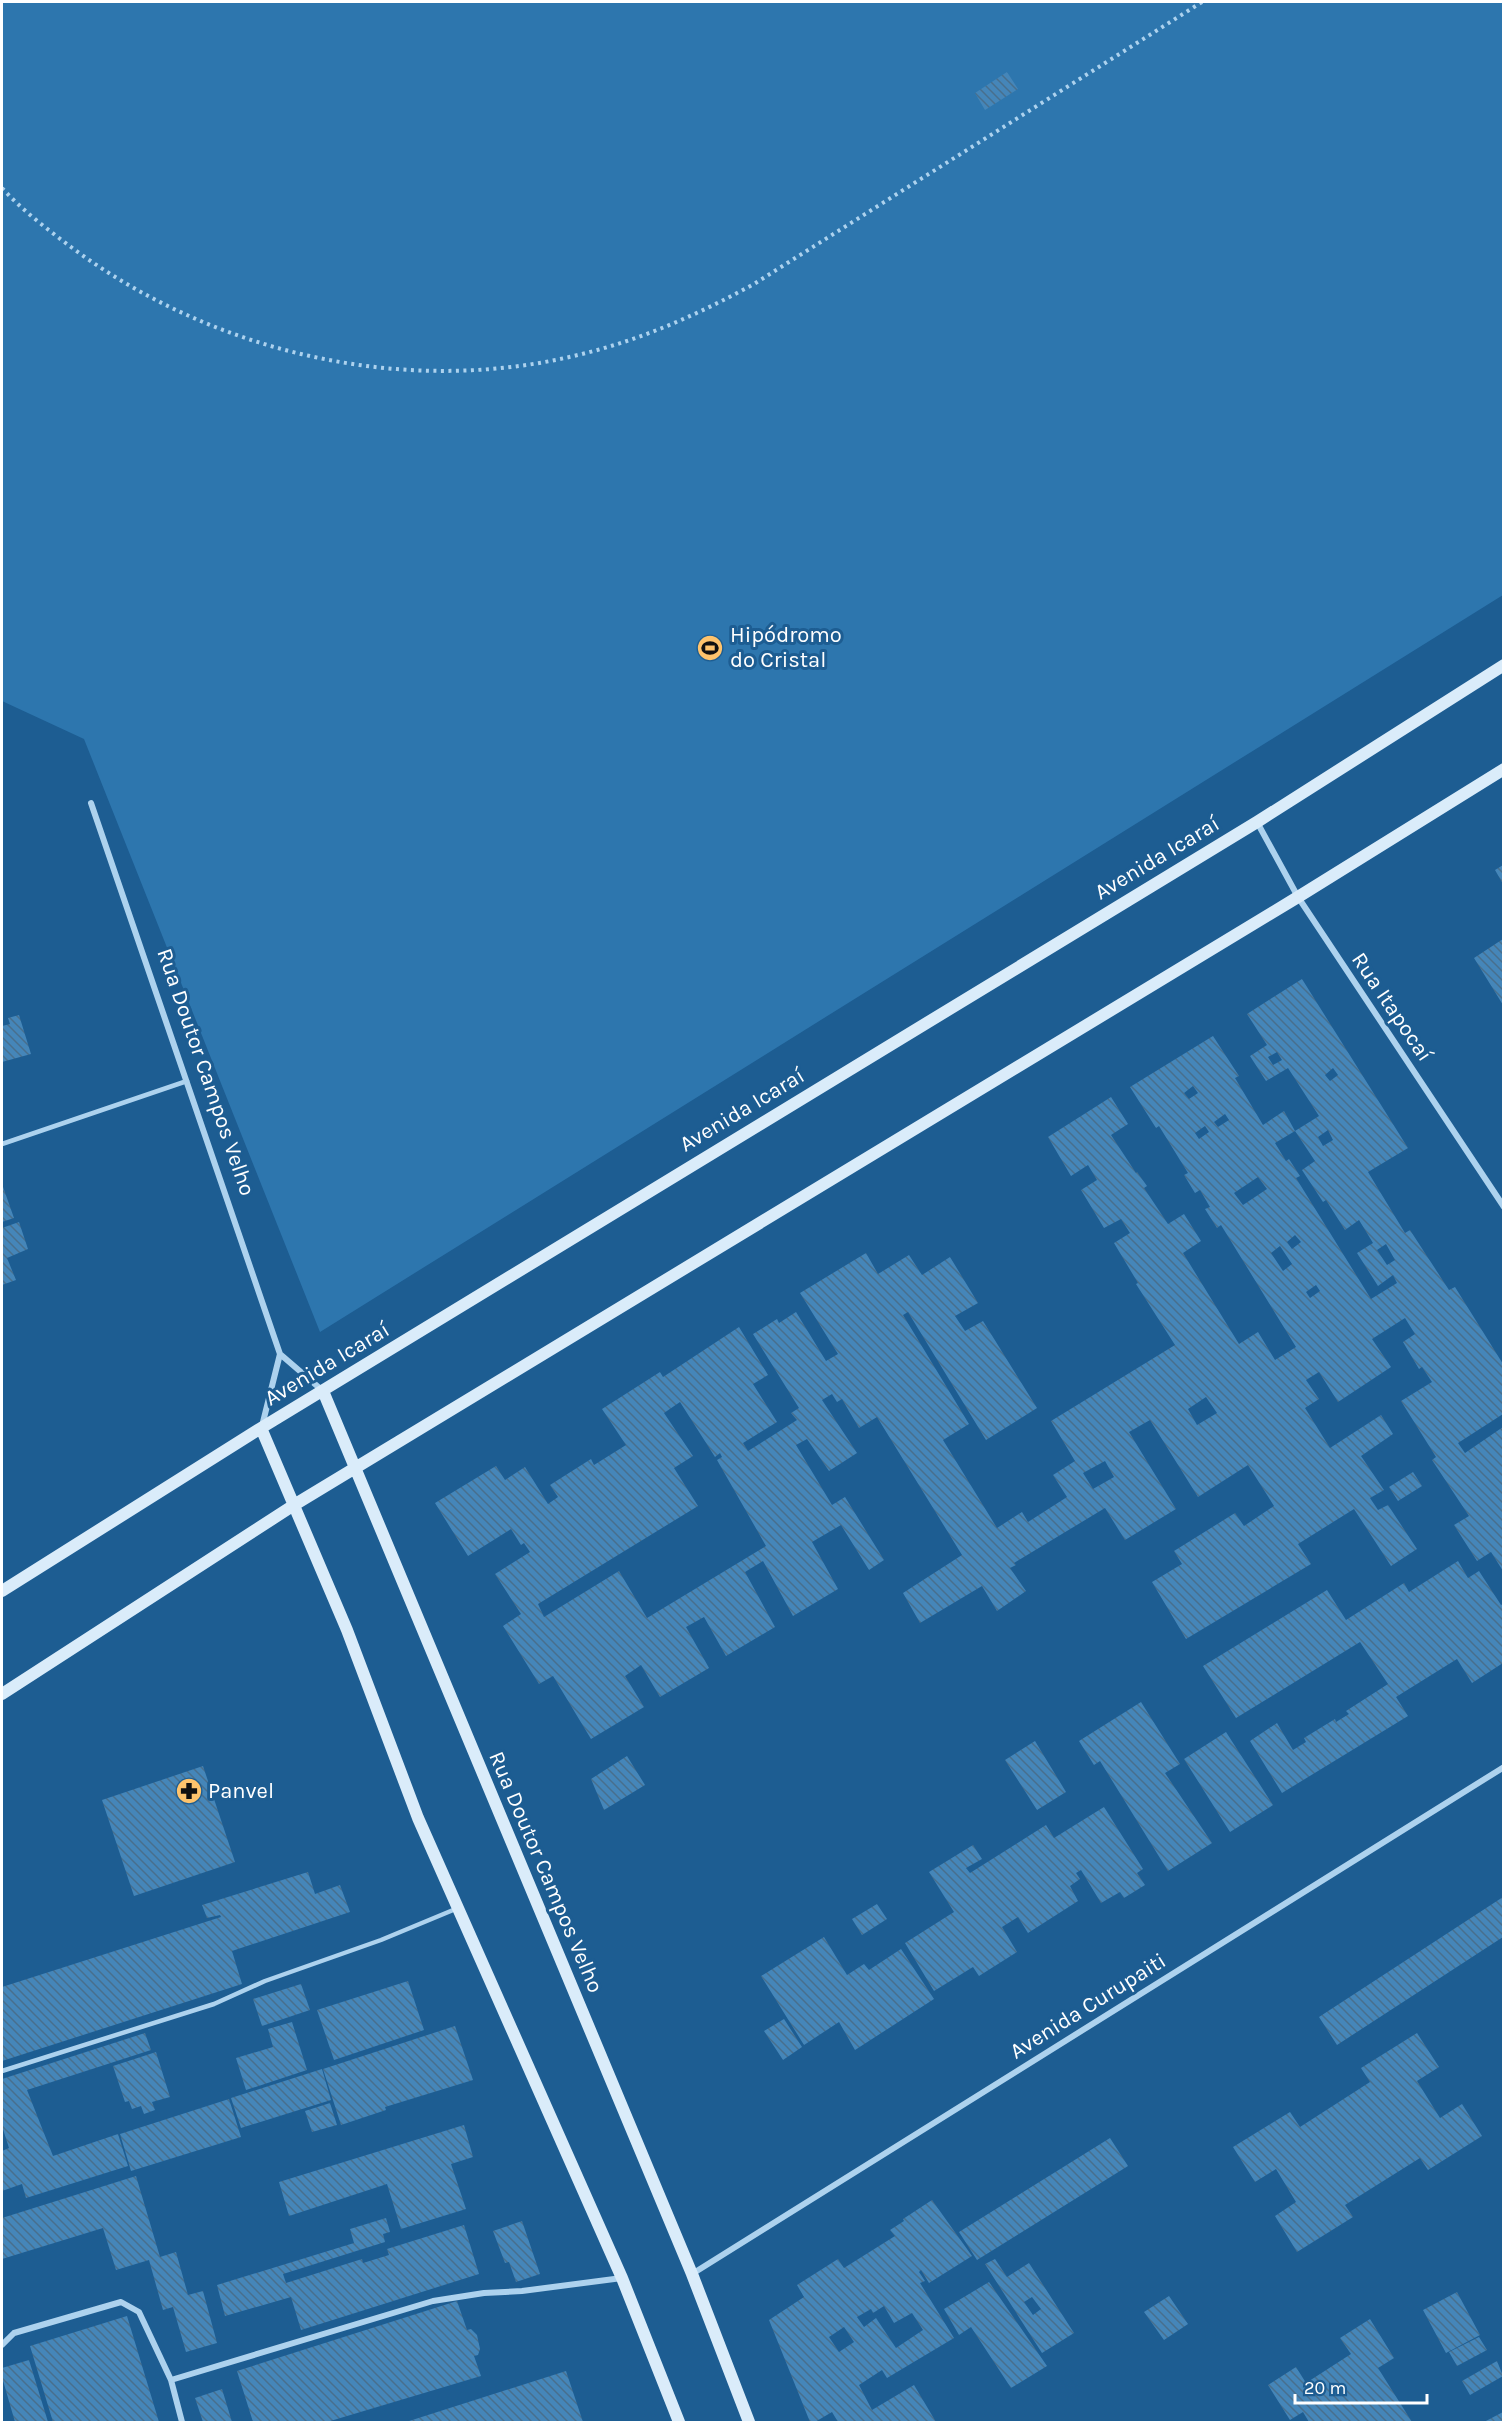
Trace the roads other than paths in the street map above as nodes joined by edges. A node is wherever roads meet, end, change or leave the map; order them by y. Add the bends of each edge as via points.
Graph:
1 (1503, 665) edge
2 (1503, 769) edge
3 (91, 803) dead end
4 (1257, 822) junction
5 (1298, 897) junction
6 (187, 1081) junction
7 (2, 1144) edge
8 (1503, 1207) edge
9 (280, 1354) junction
10 (323, 1391) junction
11 (261, 1428) junction
12 (356, 1468) junction
13 (294, 1505) junction
14 (2, 1591) edge
15 (2, 1694) edge
16 (1503, 1767) edge
17 (458, 1908) junction
18 (2, 2071) edge
19 (692, 2274) junction
20 (622, 2278) junction
21 (2, 2345) edge
22 (171, 2380) junction
23 (182, 2422) edge
24 (679, 2422) edge
25 (749, 2422) edge

1 - 4 main road, Avenida Icaraí
2 - 5 main road
3 - 6 street, Rua Doutor Campos Velho
4 - 5 street, Rua Itapocaí
4 - 10 main road, Avenida Icaraí
5 - 8 street, Rua Itapocaí
5 - 12 main road
6 - 7 lane
6 - 9 street, Rua Doutor Campos Velho
9 - 10 street, Rua Doutor Campos Velho
9 - 11 street
10 - 11 main road, Avenida Icaraí
10 - 12 main road, Rua Doutor Campos Velho
11 - 13 main road
11 - 14 main road, Avenida Icaraí
12 - 13 main road
12 - 19 main road, Rua Doutor Campos Velho
13 - 15 main road
13 - 17 main road via 347,1630 418,1818
16 - 19 street, Avenida Curupaiti
17 - 18 lane via 214,2004
17 - 20 main road
19 - 25 main road, Rua Doutor Campos Velho
20 - 22 street via 433,2301
20 - 24 main road
21 - 22 street via 15,2333 121,2302 139,2312
22 - 23 street

